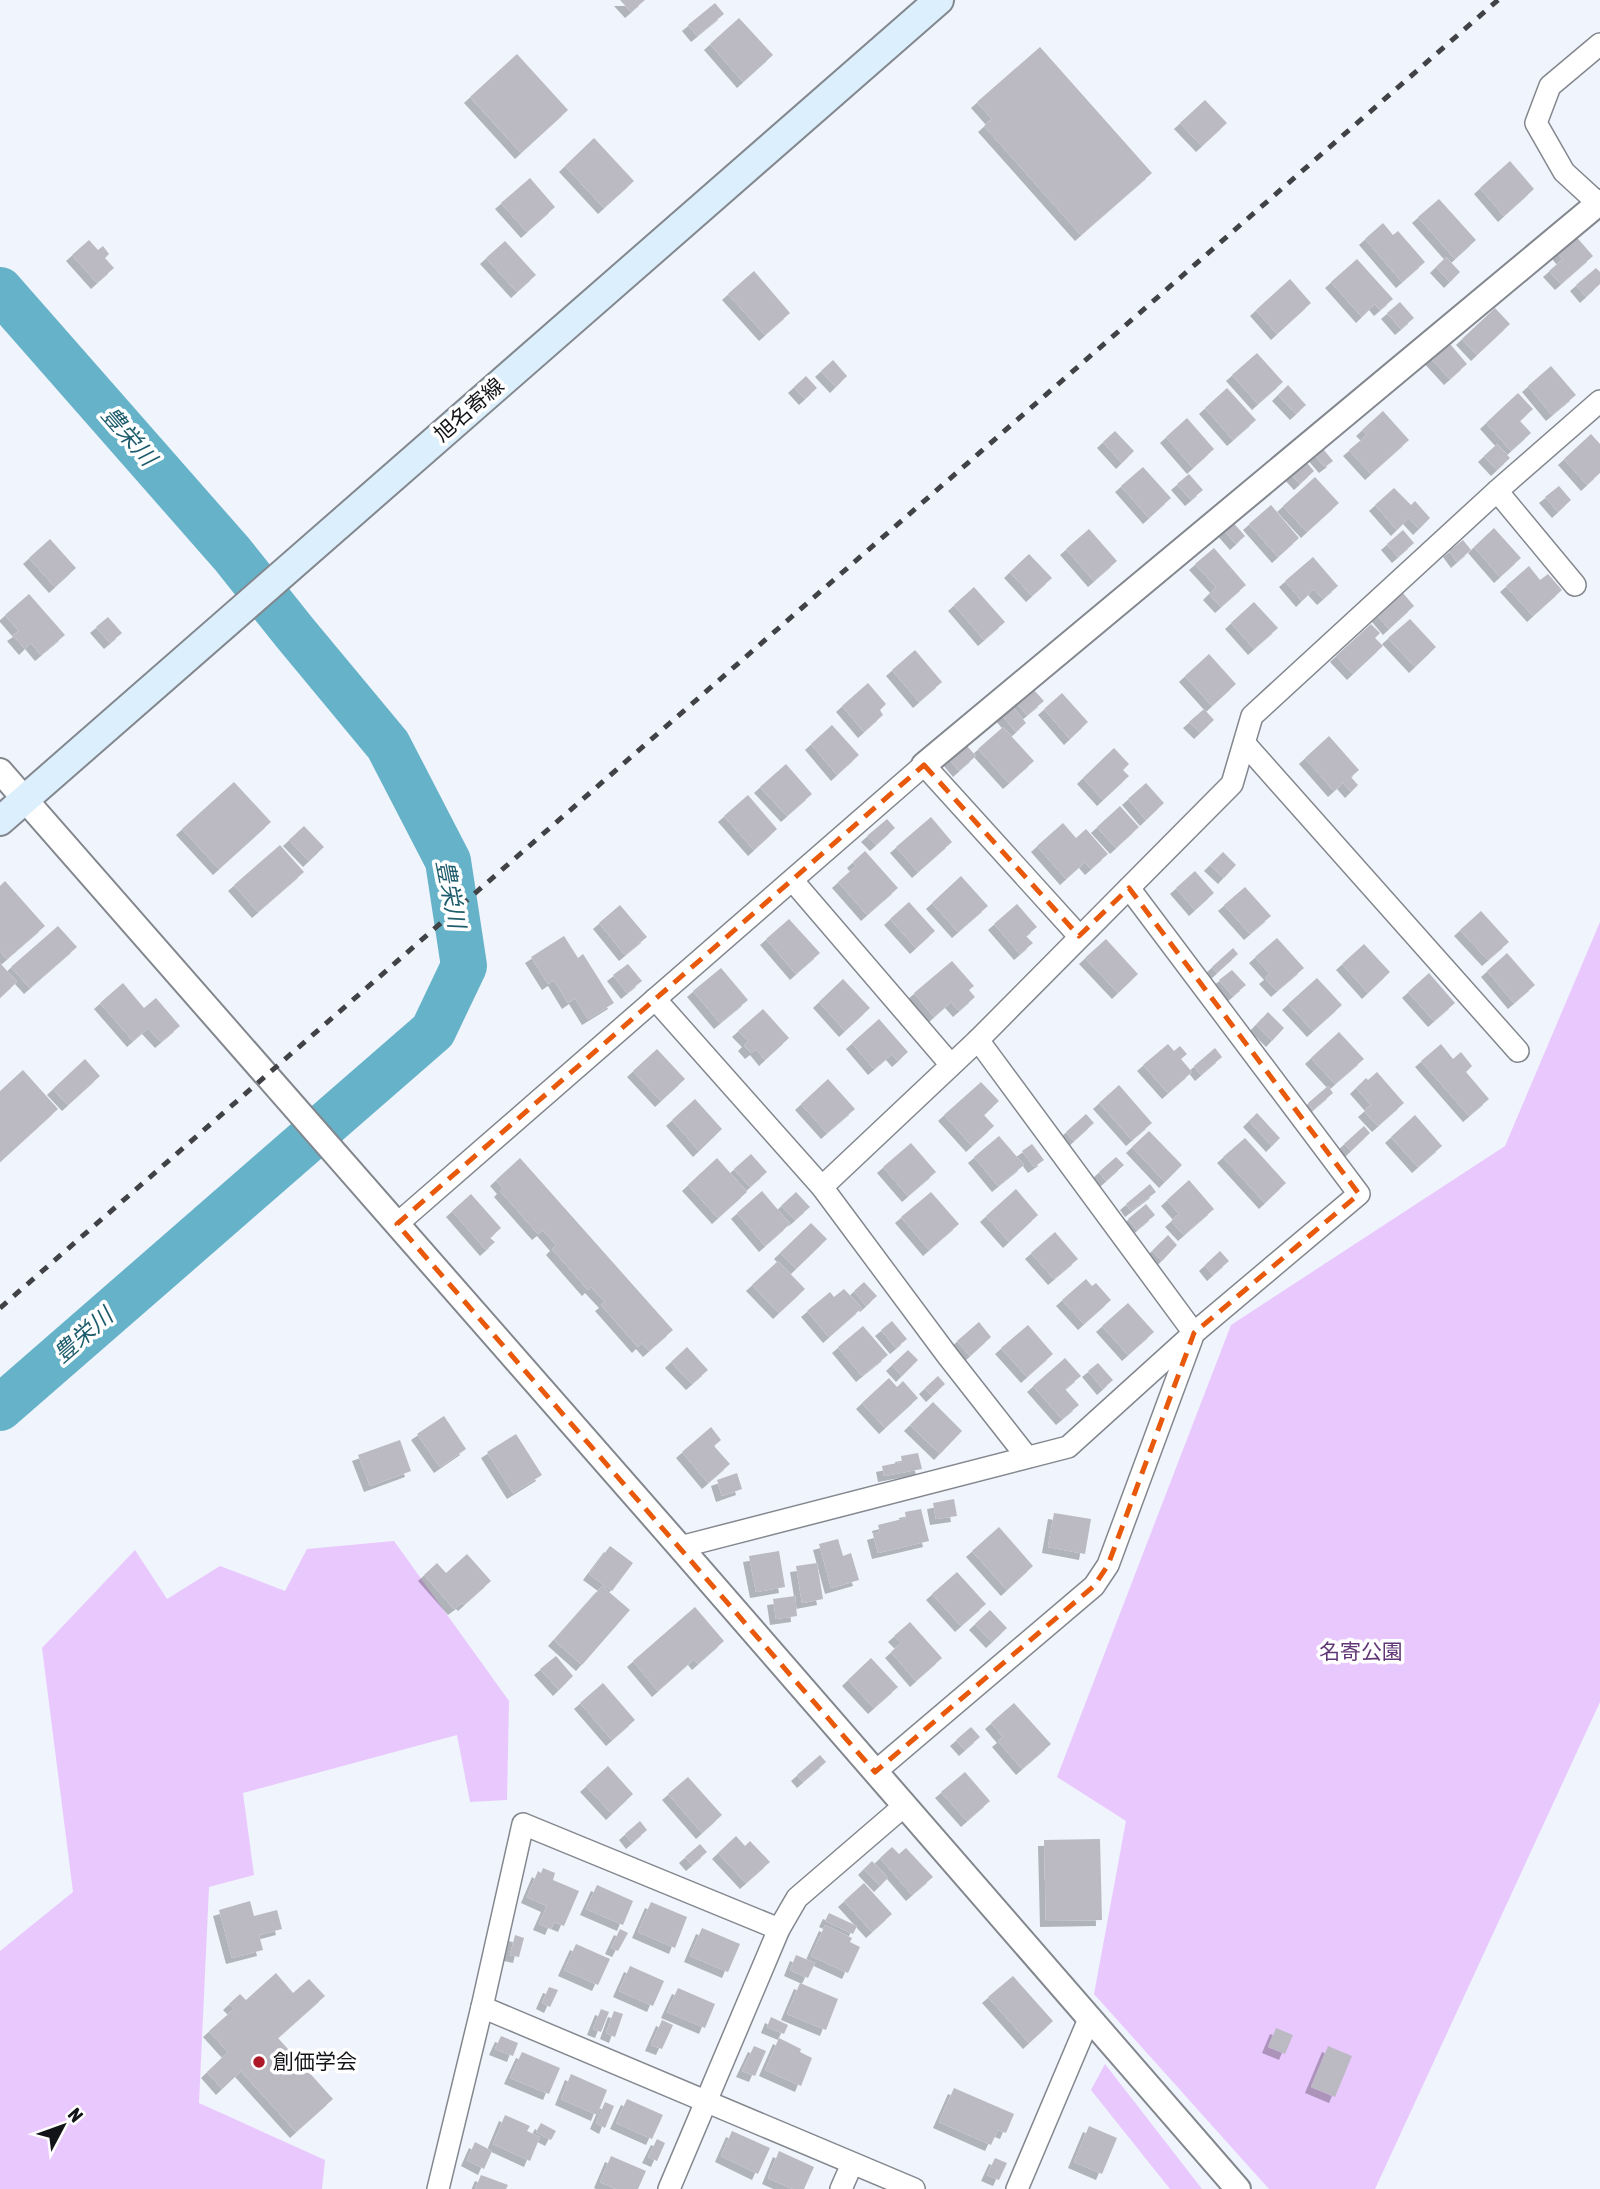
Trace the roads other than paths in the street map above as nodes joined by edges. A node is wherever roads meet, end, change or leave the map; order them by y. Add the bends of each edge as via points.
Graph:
1 (939, 0) edge
2 (1600, 44) edge
3 (1600, 204) edge
4 (1600, 401) edge
5 (1497, 491) junction
6 (1575, 585) dead end
7 (1245, 744) junction
8 (924, 765) junction
9 (0, 771) edge
10 (25, 799) junction
11 (0, 821) edge
12 (793, 881) junction
13 (1129, 888) junction
14 (1079, 936) junction
15 (655, 999) junction
16 (978, 1040) junction
17 (1518, 1051) dead end
18 (951, 1065) junction
19 (822, 1187) junction
20 (397, 1224) junction
21 (1194, 1333) junction
22 (1027, 1457) junction
23 (680, 1547) junction
24 (874, 1772) junction
25 (904, 1805) junction
26 (779, 1929) junction
27 (482, 2007) junction
28 (1089, 2020) junction
29 (707, 2101) junction
30 (852, 2164) junction
31 (438, 2189) edge
32 (669, 2189) edge
33 (841, 2189) edge
34 (914, 2189) edge
35 (1017, 2189) edge
36 (1238, 2189) edge

1 - 10 main road, 旭名寄線
2 - 3 street via 1550,86 1536,123 1564,172
3 - 8 street
4 - 5 street
5 - 6 street
5 - 7 street via 1252,716
7 - 13 street via 1232,784
7 - 17 street
8 - 12 street
8 - 14 street
9 - 10 street
10 - 11 main road, 旭名寄線
10 - 20 street
12 - 15 street
12 - 18 street
13 - 14 street
13 - 21 street via 1359,1194
14 - 16 street
15 - 19 street
15 - 20 street
16 - 18 street
16 - 21 street
18 - 19 street
19 - 22 street
20 - 23 street
21 - 22 street via 1068,1447
21 - 24 street via 1108,1565 1094,1586
22 - 23 street
23 - 24 street
24 - 25 street
25 - 26 street via 797,1898
25 - 28 street
26 - 27 street via 523,1824
26 - 29 street
27 - 29 street
27 - 31 street
28 - 35 street
28 - 36 street
29 - 30 street
29 - 32 street
30 - 33 street
30 - 34 street

